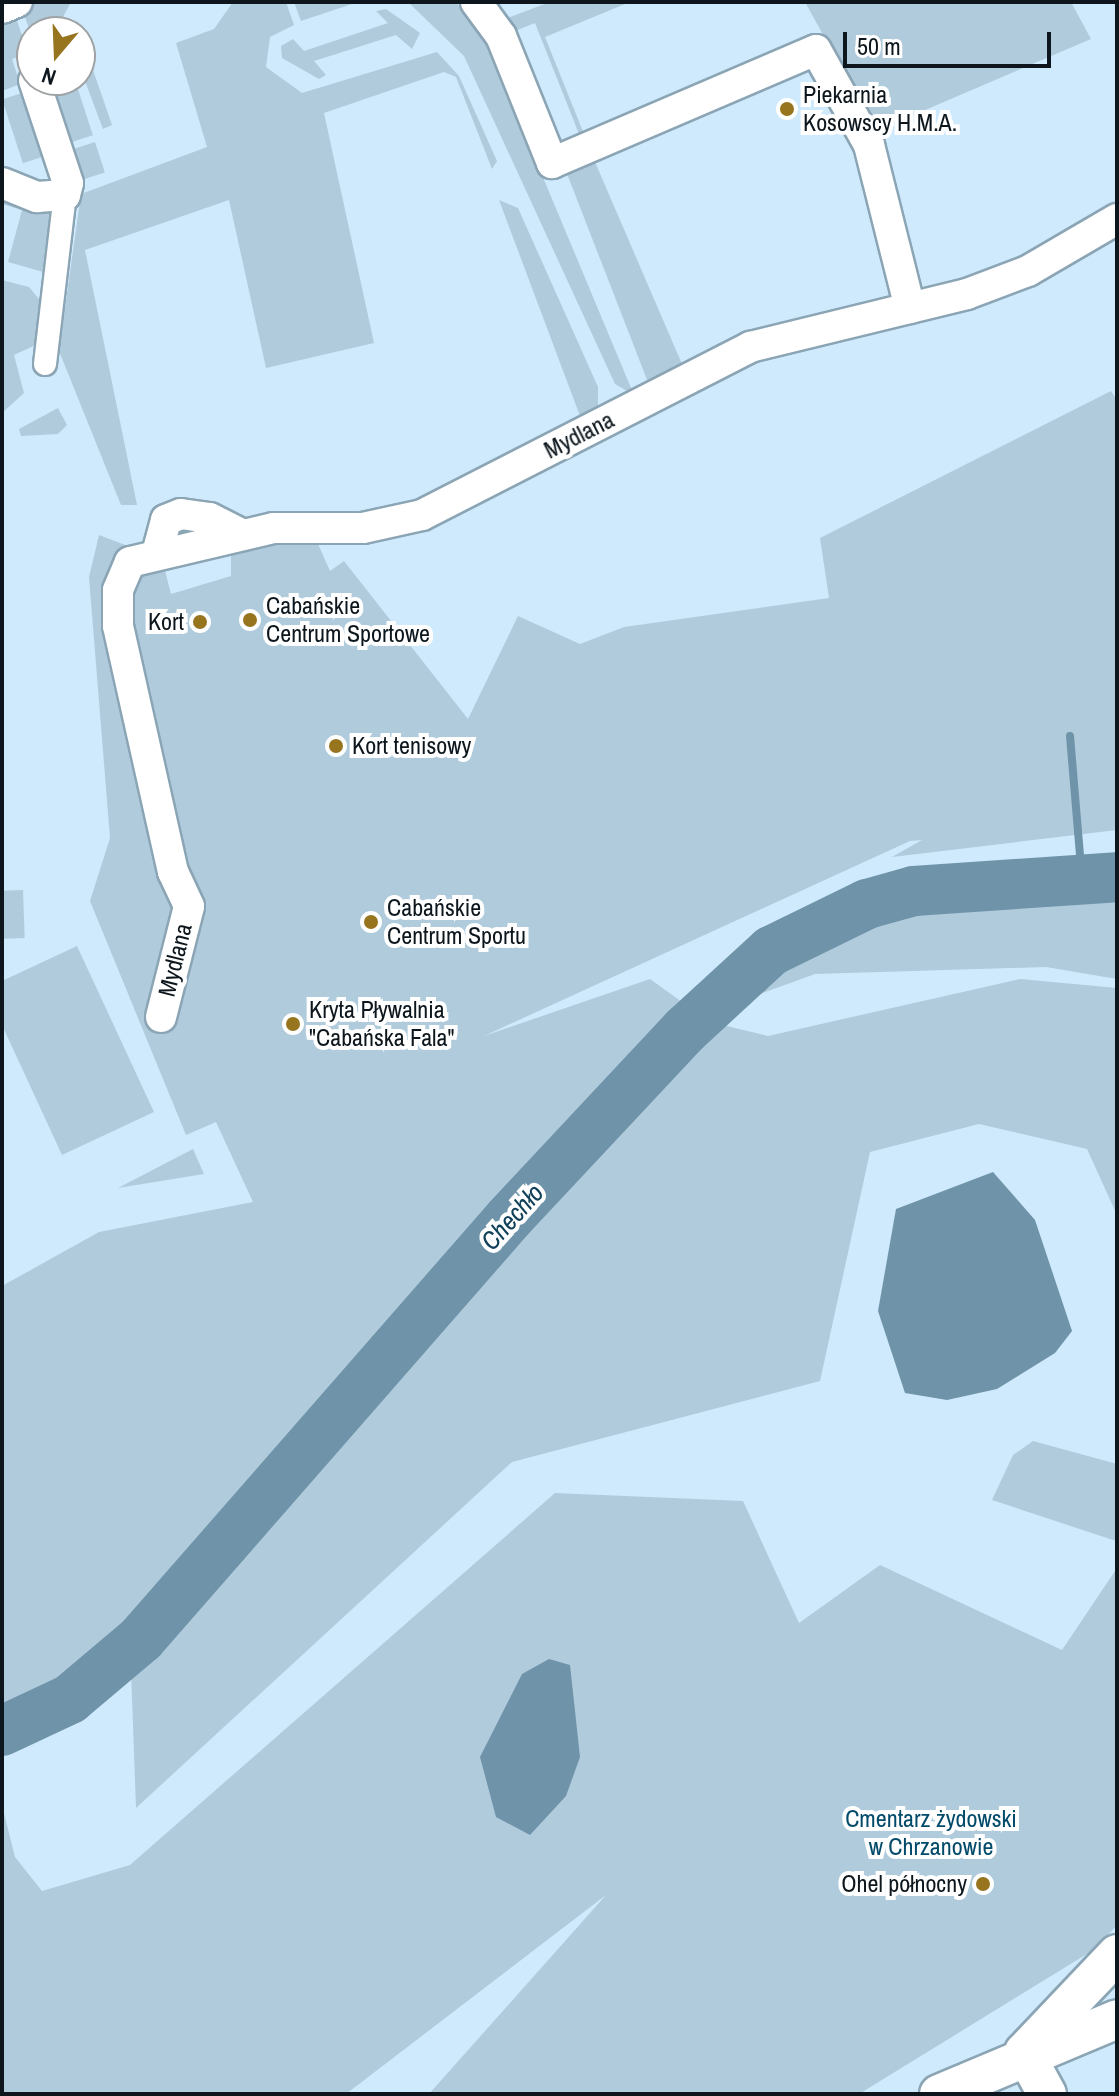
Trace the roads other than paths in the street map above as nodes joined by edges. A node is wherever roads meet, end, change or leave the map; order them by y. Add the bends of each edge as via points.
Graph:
1 (17, 2) edge
2 (476, 2) edge
3 (2, 8) edge
4 (39, 96) edge
5 (2, 183) edge
6 (65, 195) junction
7 (1117, 219) edge
8 (910, 308) junction
9 (45, 364) dead end
10 (161, 1017) dead end
11 (1117, 1954) edge
12 (1117, 2019) edge
13 (1024, 2052) junction
14 (939, 2094) edge
15 (1047, 2094) edge

1 - 3 street
2 - 8 street via 501,36 552,163 816,50 869,145
4 - 6 street via 68,183
5 - 6 street via 37,197
6 - 9 street
7 - 8 street, Mydlana via 1028,271
8 - 10 street, Mydlana via 750,347 422,515 363,528 243,535 210,518 181,514 166,520 158,550 130,562 118,590 118,626 173,872 189,906
11 - 13 street
12 - 13 street via 1081,2038
13 - 14 street
13 - 15 street

